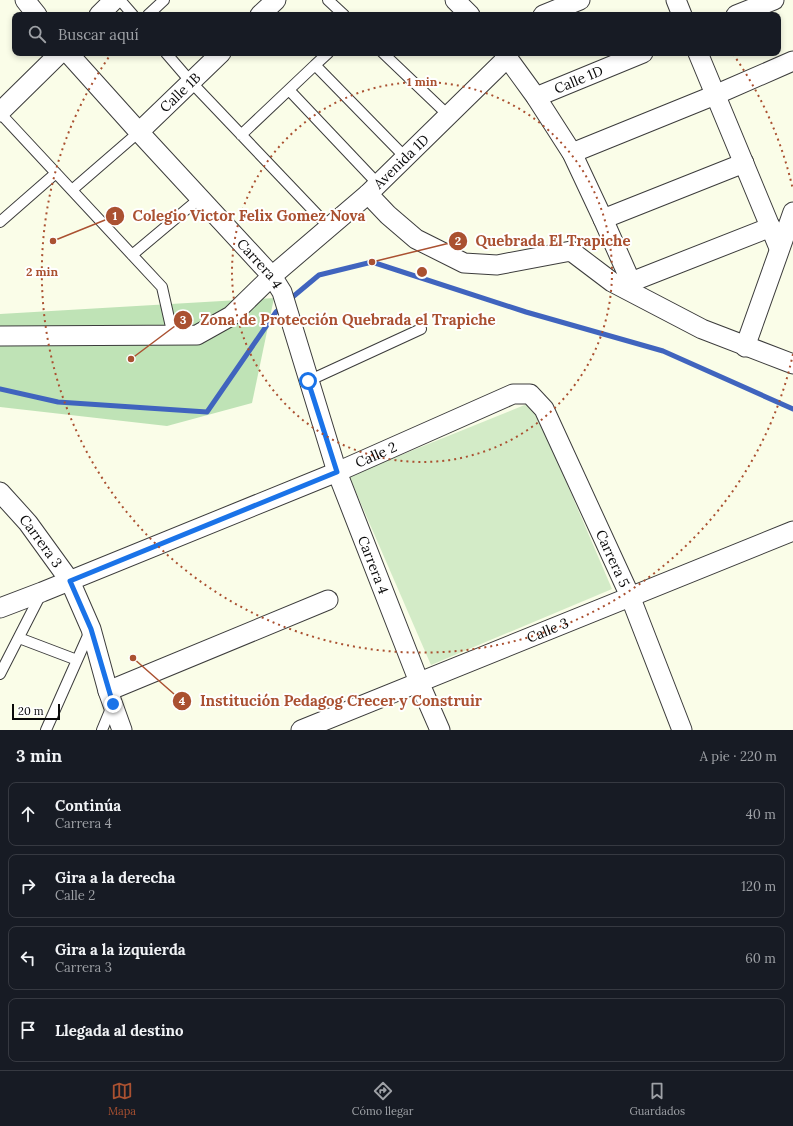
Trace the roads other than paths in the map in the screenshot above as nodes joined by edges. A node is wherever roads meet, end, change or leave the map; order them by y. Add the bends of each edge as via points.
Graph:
1 (25, 0) edge
2 (114, 0) edge
3 (120, 0) edge
4 (164, 0) edge
5 (276, 0) edge
6 (328, 0) edge
7 (455, 0) edge
8 (580, 0) edge
9 (676, 0) edge
10 (774, 0) edge
11 (35, 12) edge
12 (102, 12) edge
13 (130, 12) edge
14 (151, 12) edge
15 (263, 12) edge
16 (341, 12) edge
17 (467, 12) edge
18 (550, 12) edge
19 (681, 12) edge
20 (744, 12) edge
21 (57, 56) edge
22 (71, 56) edge
23 (169, 56) edge
24 (218, 56) edge
25 (325, 56) edge
26 (386, 56) edge
27 (505, 56) edge
28 (507, 56) edge
29 (636, 56) edge
30 (699, 56) edge
31 (793, 61) edge
32 (315, 65) junction
33 (191, 82) junction
34 (289, 90) junction
35 (716, 95) junction
36 (536, 97) junction
37 (0, 112) edge
38 (448, 115) junction
39 (138, 132) junction
40 (241, 135) junction
41 (572, 154) junction
42 (406, 157) junction
43 (744, 163) junction
44 (56, 173) junction
45 (373, 189) junction
46 (72, 190) junction
47 (200, 198) junction
48 (793, 212) edge
49 (603, 219) junction
50 (0, 222) edge
51 (329, 227) junction
52 (771, 227) junction
53 (779, 248) junction
54 (132, 255) junction
55 (272, 276) junction
56 (421, 330) dead end
57 (0, 336) edge
58 (173, 336) junction
59 (745, 347) junction
60 (793, 364) edge
61 (308, 381) junction
62 (530, 394) joint
63 (337, 472) junction
64 (0, 492) edge
65 (793, 531) edge
66 (70, 581) junction
67 (42, 592) junction
68 (630, 596) junction
69 (328, 600) dead end
70 (0, 608) edge
71 (91, 629) junction
72 (19, 638) junction
73 (77, 660) junction
74 (0, 674) edge
75 (419, 682) junction
76 (110, 698) junction
77 (46, 730) edge
78 (102, 730) edge
79 (122, 730) edge
80 (301, 730) edge
81 (440, 730) edge
82 (682, 730) edge

1 - 11 street
2 - 12 street
3 - 13 lane
4 - 14 lane
5 - 15 street
6 - 16 lane
7 - 17 street
8 - 18 street
9 - 19 street
10 - 20 street
21 - 37 street
22 - 39 street, Carrera 4
23 - 33 lane
24 - 33 street, Calle 1B
25 - 32 lane
26 - 38 lane
27 - 38 street, Avenida 1D
28 - 36 street
29 - 36 street, Calle 1D
30 - 35 street
31 - 35 street
32 - 34 lane
32 - 42 lane
33 - 39 street, Calle 1B
33 - 40 lane
34 - 40 lane
34 - 45 lane
35 - 41 street
35 - 43 street
36 - 41 street
37 - 44 lane
38 - 42 street, Avenida 1D
39 - 46 lane
39 - 47 street, Carrera 4
40 - 51 lane
41 - 49 street
42 - 45 street, Avenida 1D
43 - 49 street
43 - 52 street
44 - 46 lane
44 - 50 lane
45 - 51 street, Avenida 1D
45 - 59 street via 388,215 416,239 464,263 496,265 571,251 612,282 702,330
46 - 54 lane
47 - 54 lane
47 - 55 street, Carrera 4
48 - 53 street
49 - 52 street via 632,282
51 - 55 street, Avenida 1D
52 - 53 street
53 - 59 street
54 - 58 lane via 162,287
55 - 58 street, Avenida 1D via 231,316 197,335
55 - 61 street, Carrera 4 via 282,292
56 - 61 lane
57 - 58 street, Avenida 1D
59 - 60 street
61 - 63 street, Carrera 4
62 - 63 street, Calle 2 via 513,394
62 - 68 street, Carrera 5 via 544,409
63 - 66 street, Calle 2
63 - 75 street, Carrera 4
64 - 66 street, Carrera 3 via 28,523
65 - 68 street, Calle 3
66 - 67 street, Calle 2
66 - 71 street, Carrera 3
67 - 70 street, Calle 2
67 - 72 lane
68 - 75 street, Calle 3
68 - 82 street, Carrera 5
69 - 76 street
71 - 73 lane
71 - 76 street, Carrera 3
72 - 73 lane
72 - 74 lane
73 - 77 lane
75 - 80 street, Calle 3
75 - 81 street, Carrera 4
76 - 78 lane
76 - 79 street, Carrera 3

